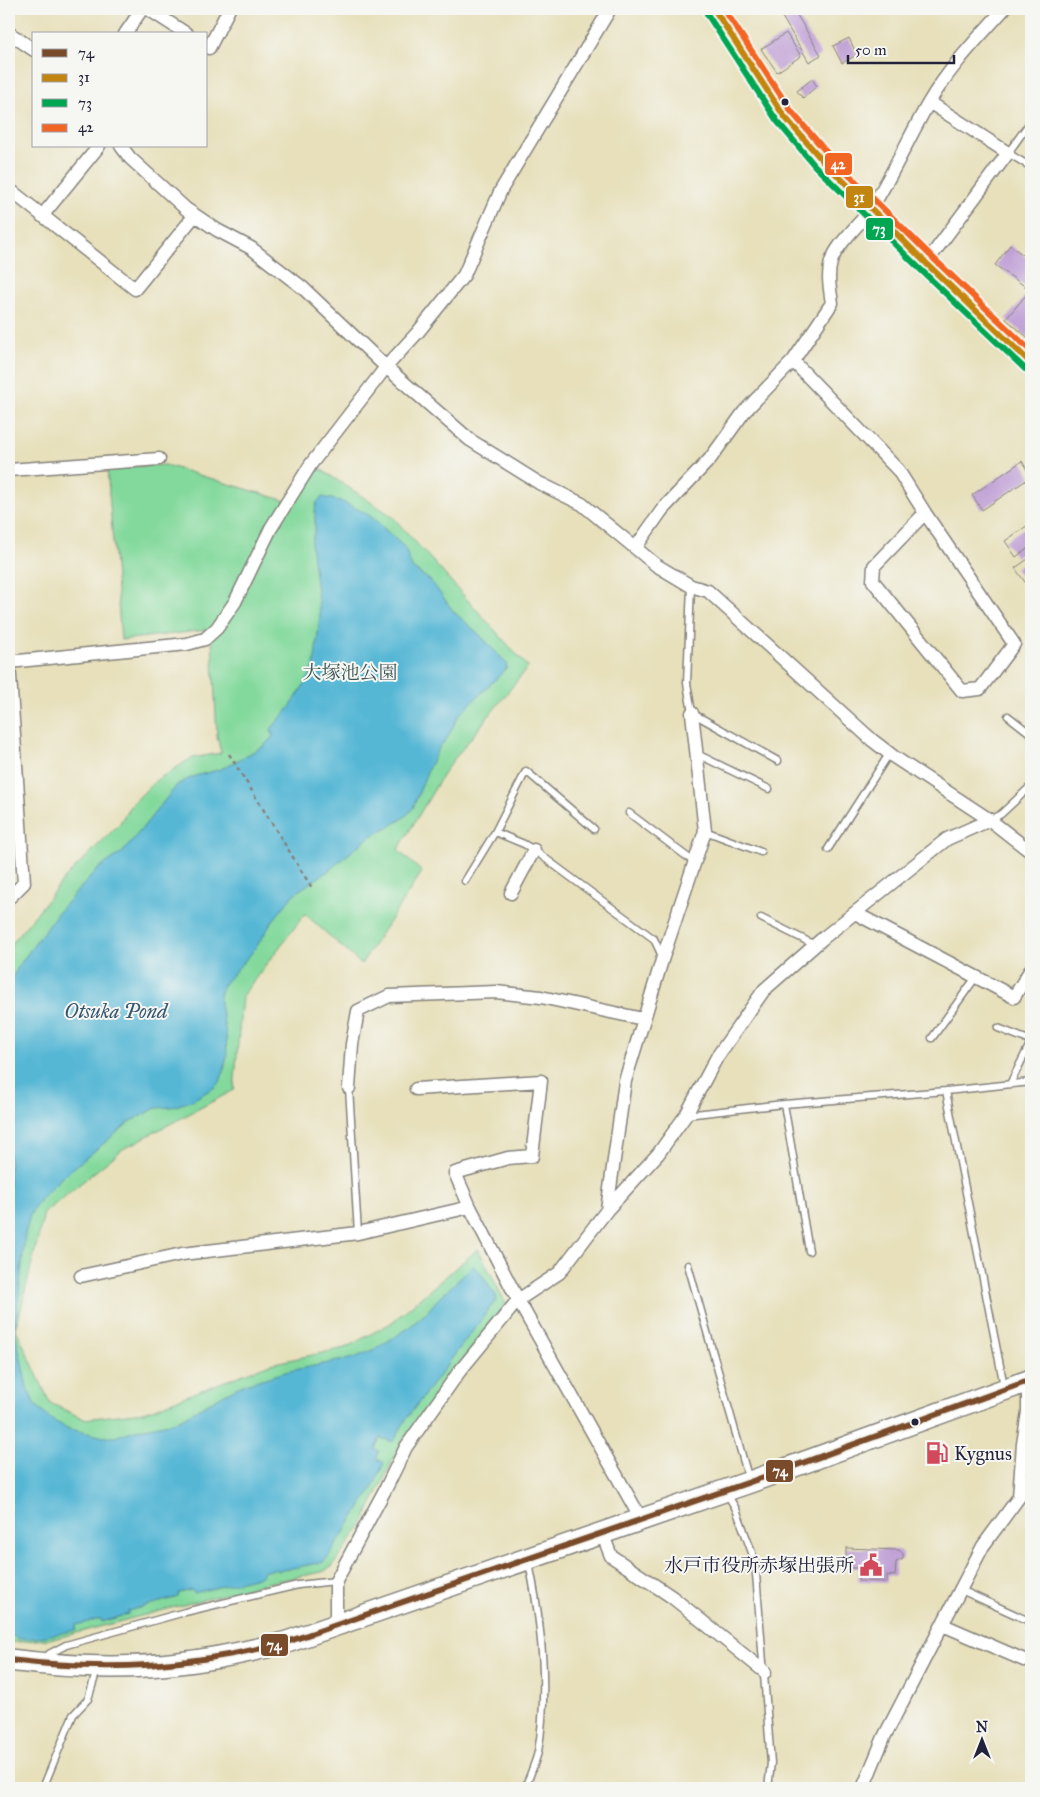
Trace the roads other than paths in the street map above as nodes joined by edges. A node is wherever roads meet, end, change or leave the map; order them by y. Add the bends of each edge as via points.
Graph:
1 (142, 9) edge
2 (148, 9) edge
3 (230, 9) edge
4 (610, 9) edge
5 (714, 9) edge
6 (1004, 9) edge
7 (178, 31) edge
8 (126, 32) edge
9 (9, 33) edge
10 (208, 47) edge
11 (32, 49) edge
12 (929, 102) junction
13 (1031, 121) edge
14 (97, 148) edge
15 (123, 148) edge
16 (1008, 153) junction
17 (1031, 167) edge
18 (9, 189) edge
19 (871, 208) junction
20 (195, 215) junction
21 (42, 216) junction
22 (926, 263) junction
23 (793, 361) junction
24 (1031, 363) edge
25 (386, 366) junction
26 (159, 459) dead end
27 (9, 470) edge
28 (925, 514) junction
29 (636, 547) junction
30 (691, 586) junction
31 (9, 662) edge
32 (692, 713) junction
33 (1008, 716) dead end
34 (1031, 734) edge
35 (697, 754) junction
36 (889, 754) junction
37 (778, 762) dead end
38 (1031, 786) edge
39 (769, 788) dead end
40 (629, 813) dead end
41 (990, 820) junction
42 (594, 829) dead end
43 (705, 831) junction
44 (495, 832) junction
45 (828, 849) dead end
46 (534, 850) junction
47 (760, 852) dead end
48 (1031, 852) edge
49 (694, 862) junction
50 (465, 881) dead end
51 (511, 893) dead end
52 (9, 896) edge
53 (855, 913) junction
54 (761, 918) dead end
55 (816, 945) junction
56 (663, 957) junction
57 (1031, 970) edge
58 (976, 977) junction
59 (643, 1019) junction
60 (998, 1028) dead end
61 (932, 1038) dead end
62 (1031, 1042) edge
63 (1031, 1083) edge
64 (1010, 1084) junction
65 (349, 1088) joint
66 (416, 1089) dead end
67 (946, 1091) junction
68 (784, 1104) junction
69 (686, 1115) junction
70 (470, 1207) junction
71 (607, 1210) junction
72 (358, 1233) junction
73 (809, 1251) dead end
74 (688, 1265) dead end
75 (81, 1276) dead end
76 (518, 1300) junction
77 (1030, 1381) edge
78 (1005, 1390) junction
79 (750, 1482) junction
80 (725, 1490) junction
81 (641, 1519) junction
82 (602, 1533) junction
83 (528, 1559) junction
84 (336, 1581) junction
85 (961, 1590) junction
86 (1031, 1622) edge
87 (344, 1623) junction
88 (943, 1624) junction
89 (9, 1660) edge
90 (1024, 1660) dead end
91 (45, 1663) junction
92 (98, 1667) junction
93 (765, 1672) junction
94 (43, 1788) edge
95 (525, 1788) edge
96 (768, 1788) edge
97 (862, 1788) edge

1 - 8 street
2 - 7 street
3 - 10 street
4 - 25 street via 501,190 464,275
5 - 19 street via 789,122
6 - 12 street via 962,55
9 - 11 street
12 - 16 street
12 - 19 street
13 - 16 lane
14 - 21 street
15 - 20 street via 158,185
16 - 17 lane
16 - 22 street
18 - 21 street
19 - 22 street
19 - 23 street via 831,261 828,281 832,303
20 - 21 street via 135,289
20 - 25 street via 251,248 303,288
22 - 24 street
23 - 28 street via 898,470
23 - 29 street via 744,412 710,459 662,510
25 - 29 street via 470,440 539,483 582,504
25 - 31 street via 311,464 271,528 235,602 217,628 204,639 187,644
26 - 27 street
28 - 28 street via 1014,644 980,689 962,691 874,581 874,566
29 - 30 street via 656,565
30 - 32 lane via 687,683
30 - 36 street via 708,591
31 - 52 street via 24,883
32 - 35 street
32 - 37 lane
33 - 34 lane
35 - 39 lane
35 - 43 street
36 - 41 street
36 - 45 lane
38 - 41 lane
40 - 49 lane
41 - 48 street
41 - 53 street via 947,839
42 - 44 lane via 526,771
43 - 47 lane
43 - 49 street
44 - 46 lane
44 - 50 lane
46 - 51 street
46 - 56 lane via 654,940
49 - 56 street
53 - 55 street
53 - 58 street
54 - 55 lane
55 - 69 street via 764,990 717,1057
56 - 59 street
57 - 58 street via 1014,997
58 - 61 lane
59 - 65 street via 541,997 496,992 389,996 358,1011
59 - 71 street via 625,1081
60 - 62 lane
62 - 64 lane
63 - 64 lane
64 - 67 lane
65 - 72 lane
66 - 70 street via 541,1081 532,1156 508,1158 455,1173
67 - 68 lane
67 - 78 lane
68 - 69 lane
68 - 73 lane
69 - 71 street via 658,1154
70 - 72 street
70 - 76 street
71 - 76 street via 559,1273
72 - 75 street via 182,1254
74 - 79 lane
76 - 81 street
76 - 84 street via 459,1372 406,1447
77 - 78 highway
77 - 85 street via 1019,1497 984,1546
78 - 79 highway
79 - 80 highway
80 - 81 highway
80 - 93 lane via 736,1509 755,1561
81 - 82 highway
82 - 83 highway
82 - 93 street via 611,1556 672,1597
83 - 87 highway
83 - 95 lane via 537,1600 545,1694 537,1754
84 - 87 street via 336,1617
84 - 91 lane via 298,1585 66,1645 49,1654
85 - 86 lane
85 - 88 street
87 - 92 highway via 234,1655 179,1664
88 - 90 street
88 - 97 street via 884,1737
89 - 91 highway
91 - 92 highway
92 - 94 lane via 88,1699 73,1715
93 - 96 lane via 771,1763

